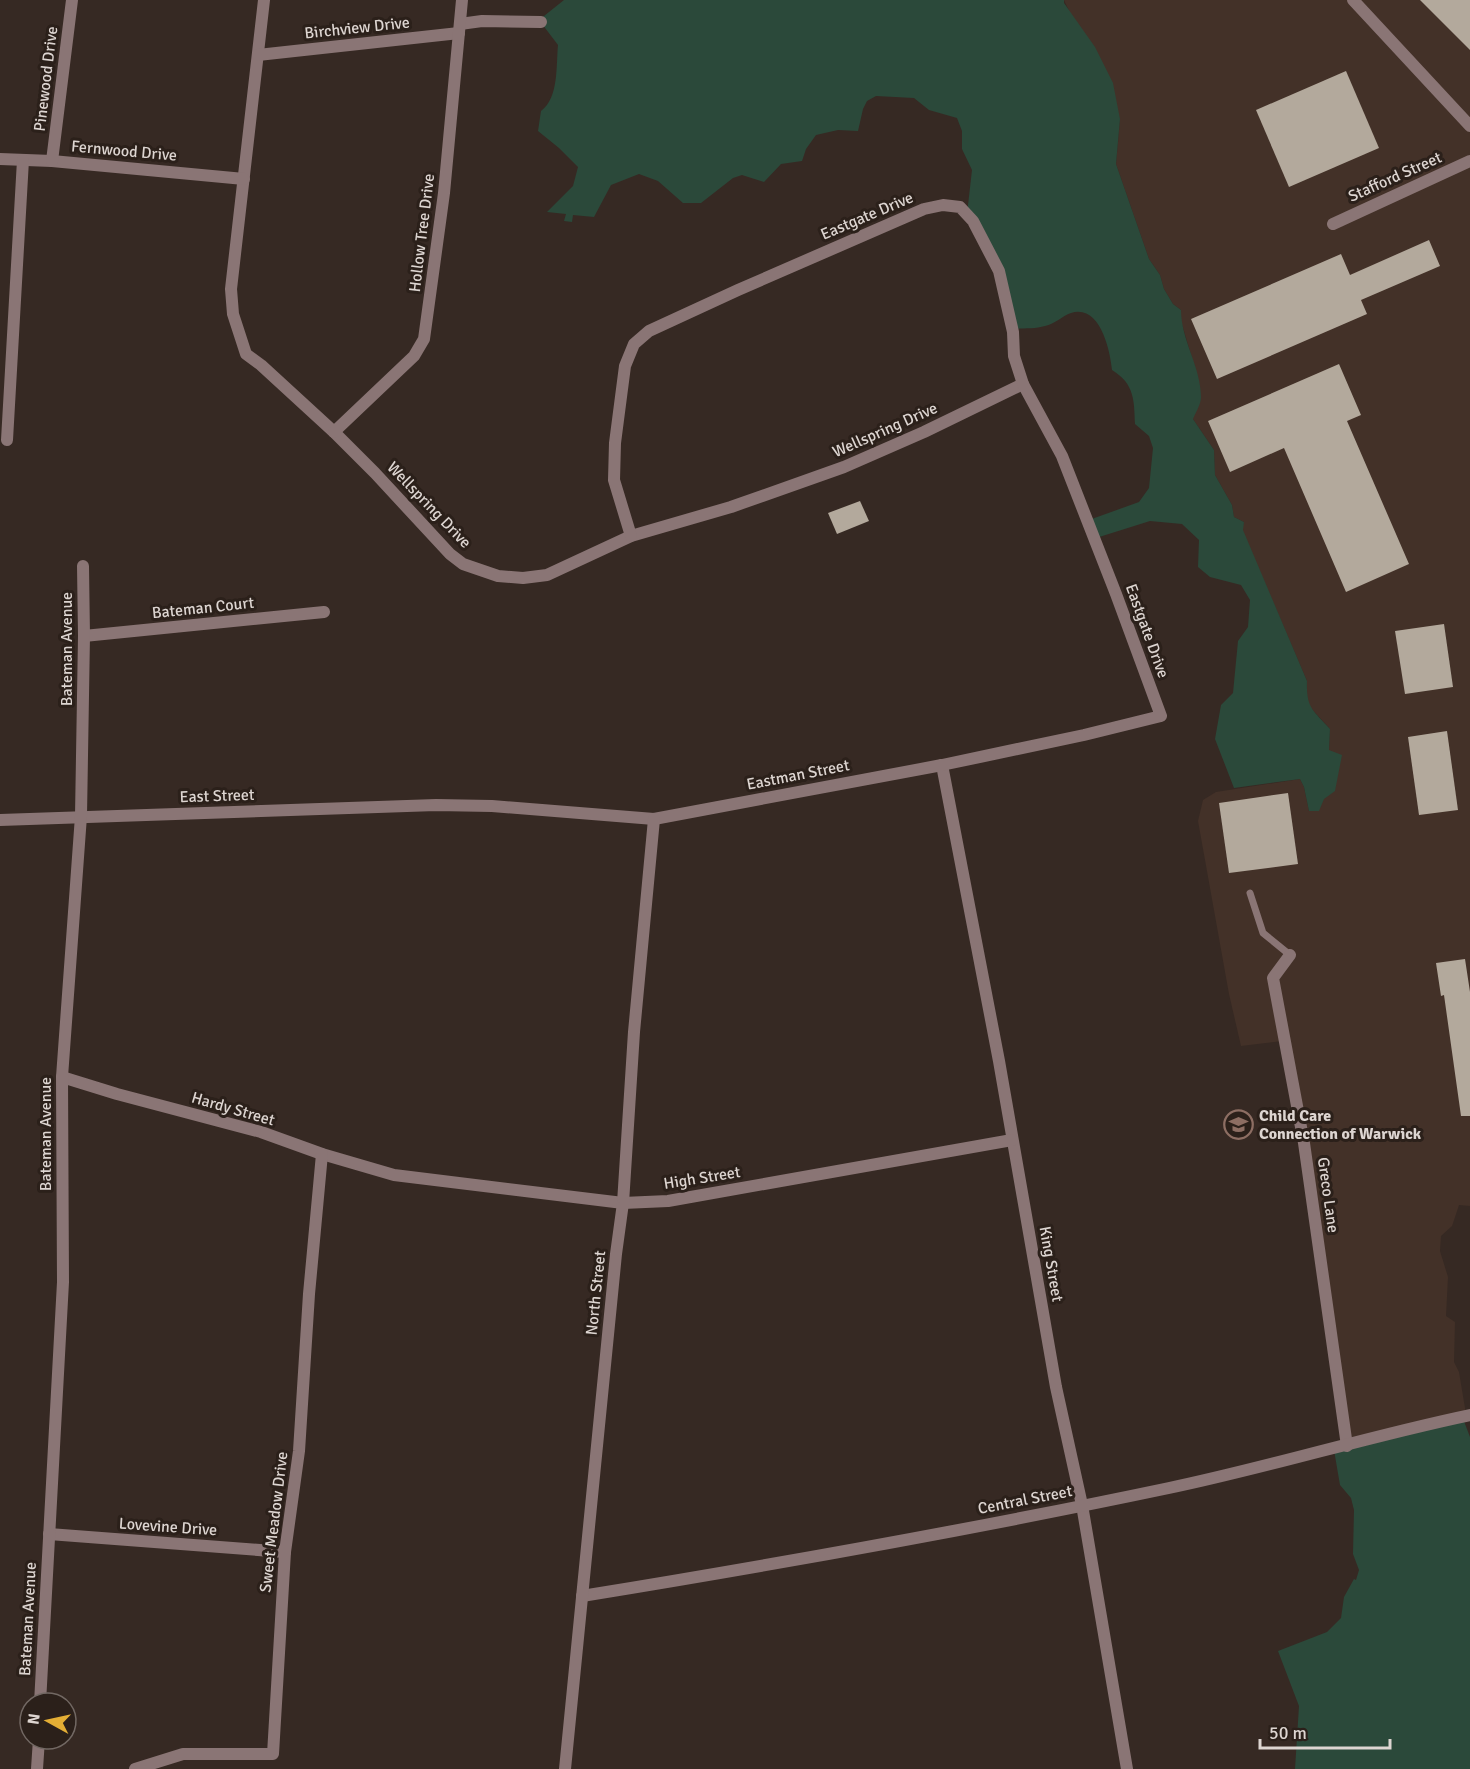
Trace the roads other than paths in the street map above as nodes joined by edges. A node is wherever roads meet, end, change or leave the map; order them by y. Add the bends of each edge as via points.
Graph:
1 (72, 0) edge
2 (264, 0) edge
3 (462, 0) edge
4 (1353, 0) edge
5 (541, 22) dead end
6 (459, 28) junction
7 (258, 55) junction
8 (1470, 126) edge
9 (0, 159) edge
10 (23, 160) junction
11 (52, 161) junction
12 (1470, 161) edge
13 (244, 178) junction
14 (1333, 224) dead end
15 (1023, 384) junction
16 (334, 432) junction
17 (7, 441) dead end
18 (631, 536) junction
19 (83, 566) dead end
20 (324, 612) dead end
21 (84, 636) junction
22 (1161, 716) joint
23 (942, 765) junction
24 (436, 806) joint
25 (81, 816) junction
26 (654, 819) junction
27 (0, 820) edge
28 (1250, 893) dead end
29 (1290, 955) joint
30 (62, 1077) junction
31 (1012, 1140) junction
32 (322, 1154) junction
33 (394, 1175) joint
34 (623, 1203) junction
35 (1470, 1415) edge
36 (1347, 1446) junction
37 (1082, 1505) junction
38 (49, 1534) junction
39 (285, 1552) junction
40 (582, 1596) junction
41 (41, 1691) edge
42 (38, 1751) edge
43 (37, 1769) edge
44 (135, 1769) edge
45 (565, 1769) edge
46 (1127, 1769) edge

1 - 11 street, Pinewood Drive
2 - 7 street, Wellspring Drive
3 - 6 street, Hollow Tree Drive
4 - 8 street
5 - 6 street, Birchview Drive via 482,21
6 - 7 street, Birchview Drive
6 - 16 street, Hollow Tree Drive via 444,193 424,339 414,357
7 - 13 street, Wellspring Drive
9 - 10 street, Fernwood Drive
10 - 11 street, Fernwood Drive
10 - 17 street
11 - 13 street, Fernwood Drive
12 - 14 street, Stafford Street
13 - 16 street, Wellspring Drive via 231,289 233,314 246,354
15 - 18 street, Wellspring Drive via 844,467 731,507
15 - 18 street, Eastgate Drive via 999,271 973,221 960,207 924,209 649,331 634,344 625,366 614,480
15 - 22 street, Eastgate Drive via 1062,456
16 - 18 street, Wellspring Drive via 450,554 479,571 523,578 547,574
19 - 21 street, Bateman Avenue
20 - 21 street, Bateman Court
21 - 25 street, Bateman Avenue
22 - 23 street, Eastman Street
23 - 26 street, Eastman Street
23 - 31 street, King Street
24 - 25 street, East Street
24 - 26 street, Eastman Street via 492,806
25 - 27 street, East Street
25 - 30 street, Bateman Avenue
26 - 34 street, North Street
28 - 29 lane via 1263,933
29 - 36 street, Greco Lane via 1273,978 1304,1143
30 - 32 street, Hardy Street via 261,1132
30 - 38 street, Bateman Avenue via 63,1282
31 - 34 street, High Street via 668,1201
31 - 37 street, King Street via 1056,1387
32 - 33 street, Hardy Street
32 - 39 street, Sweet Meadow Drive via 299,1451
33 - 34 street, High Street
34 - 40 street, North Street
35 - 36 street, Central Street
36 - 37 street, Central Street
37 - 40 street, Central Street via 726,1573
37 - 46 street, King Street
38 - 39 street, Lovevine Drive
38 - 41 street, Bateman Avenue
39 - 44 street, Sweet Meadow Drive via 273,1754 183,1754
40 - 45 street, North Street
42 - 43 street

